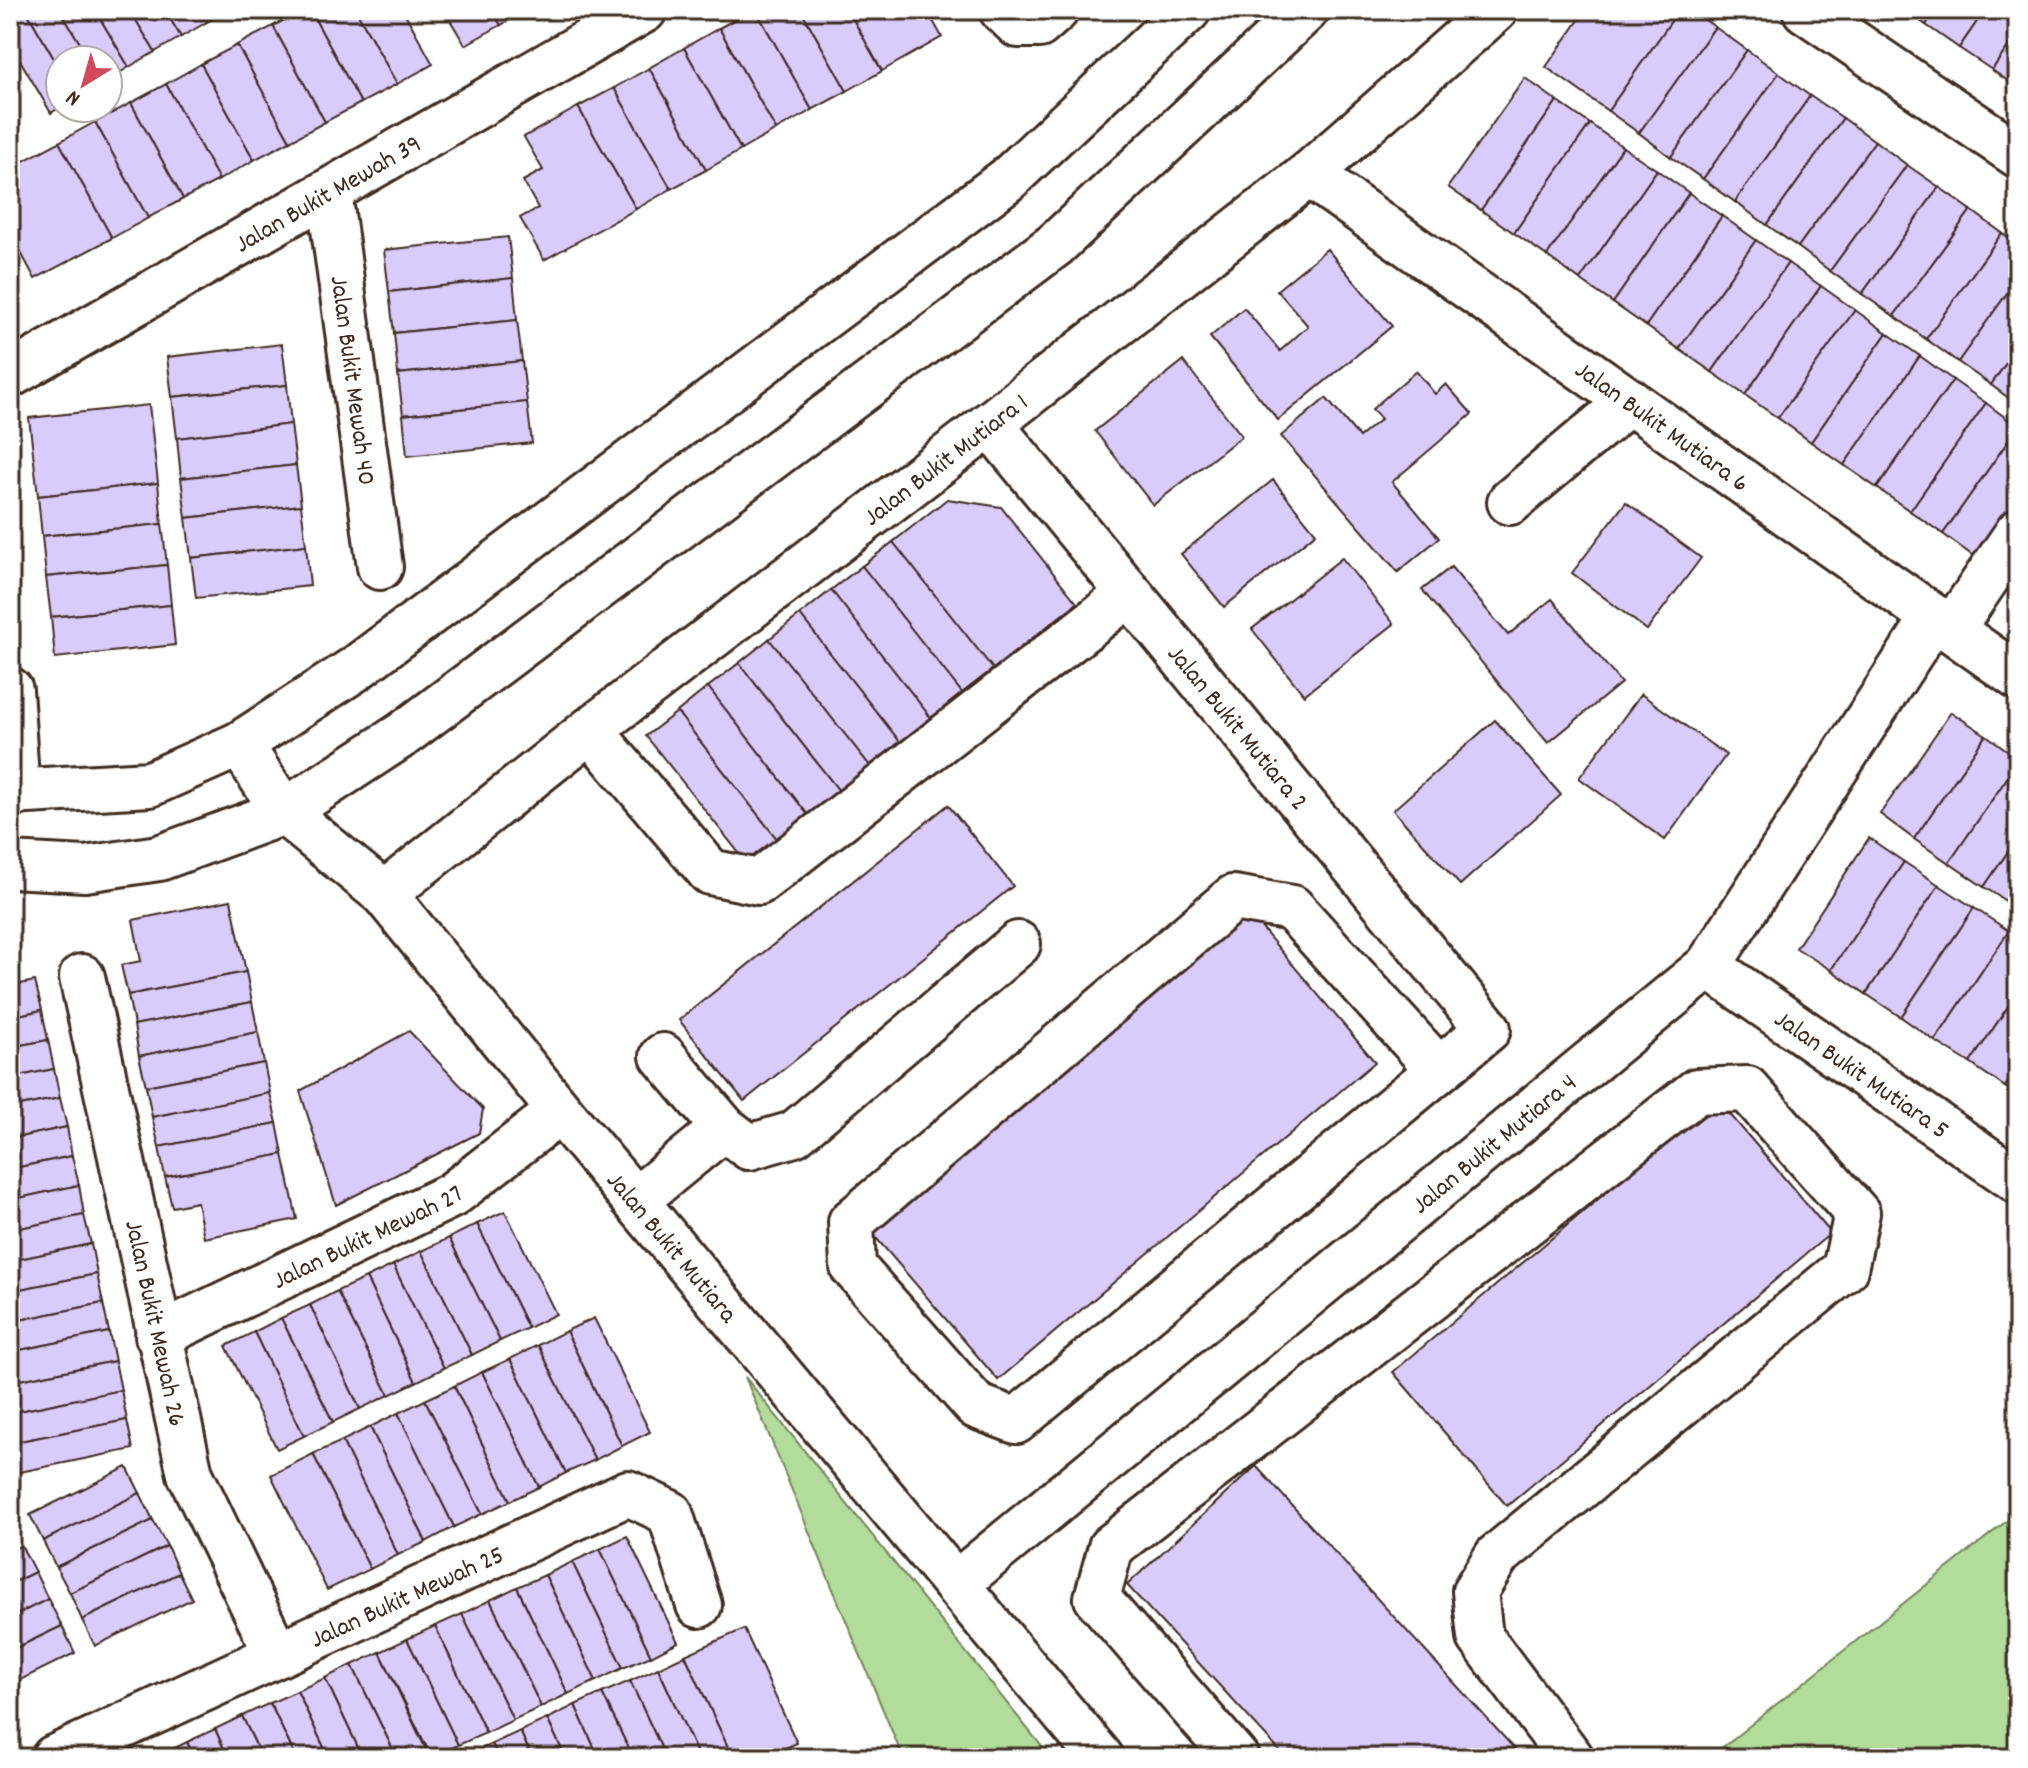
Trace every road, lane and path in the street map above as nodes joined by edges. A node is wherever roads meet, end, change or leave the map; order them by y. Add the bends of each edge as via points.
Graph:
1 (644, 10) edge
2 (1188, 10) edge
3 (1306, 10) edge
4 (1495, 10) edge
5 (1805, 10) edge
6 (2018, 155) edge
7 (1309, 174) junction
8 (329, 192) junction
9 (10, 375) edge
10 (1630, 401) junction
11 (990, 424) junction
12 (1510, 502) dead end
13 (2018, 532) edge
14 (380, 567) dead end
15 (1129, 594) junction
16 (1943, 623) junction
17 (2018, 677) edge
18 (10, 690) edge
19 (590, 730) junction
20 (240, 744) junction
21 (13, 793) edge
22 (284, 812) junction
23 (10, 865) edge
24 (384, 894) junction
25 (1018, 944) dead end
26 (1708, 966) junction
27 (82, 977) dead end
28 (663, 1056) dead end
29 (1439, 1070) junction
30 (560, 1111) junction
31 (724, 1128) junction
32 (2018, 1181) edge
33 (636, 1200) junction
34 (158, 1336) junction
35 (957, 1583) junction
36 (699, 1605) dead end
37 (277, 1655) junction
38 (54, 1758) edge
39 (1101, 1758) edge
40 (1236, 1758) edge
41 (1571, 1758) edge

1 - 8 street, Jalan Bukit Mewah 39
2 - 20 street via 1008,179 355,669
3 - 22 street via 1055,245 402,735
4 - 7 street, Jalan Bukit Mutiara 1
5 - 6 street
7 - 10 street, Jalan Bukit Mutiara 6
7 - 11 street, Jalan Bukit Mutiara 1
8 - 9 street, Jalan Bukit Mewah 39
8 - 14 street, Jalan Bukit Mewah 40
10 - 12 street
10 - 16 street, Jalan Bukit Mutiara 6
11 - 15 street, Jalan Bukit Mutiara 2
11 - 19 street, Jalan Bukit Mutiara 1
13 - 16 street, Jalan Bukit Mutiara 4
15 - 19 street via 759,882 710,872
15 - 29 street, Jalan Bukit Mutiara 2 via 1488,1029
16 - 17 street, Jalan Bukit Mutiara 6
16 - 26 street, Jalan Bukit Mutiara 4
18 - 21 street
19 - 24 street, Jalan Bukit Mutiara 1
20 - 21 street via 150,784
20 - 22 street, Jalan Bukit Mutiara
22 - 23 street via 159,858 85,869
22 - 24 street, Jalan Bukit Mutiara
24 - 30 street, Jalan Bukit Mutiara
25 - 31 street via 794,1134 749,1147
26 - 32 street, Jalan Bukit Mutiara 5
26 - 35 street, Jalan Bukit Mutiara 4
27 - 34 street, Jalan Bukit Mewah 26
28 - 31 street
29 - 29 street via 1016,1421 976,1406 853,1267 851,1222 1233,898 1292,908
30 - 33 street, Jalan Bukit Mutiara
30 - 34 street, Jalan Bukit Mewah 27 via 452,1195
31 - 33 street
33 - 35 street, Jalan Bukit Mutiara
34 - 37 street, Jalan Bukit Mewah 26 via 190,1474
35 - 39 street, Jalan Bukit Mutiara
36 - 37 street, Jalan Bukit Mewah 25 via 670,1513 628,1493
37 - 38 street, Jalan Bukit Mewah 25
40 - 41 street via 1097,1598 1111,1547 1697,1091 1747,1089 1857,1213 1845,1269 1497,1556 1475,1591 1480,1637

